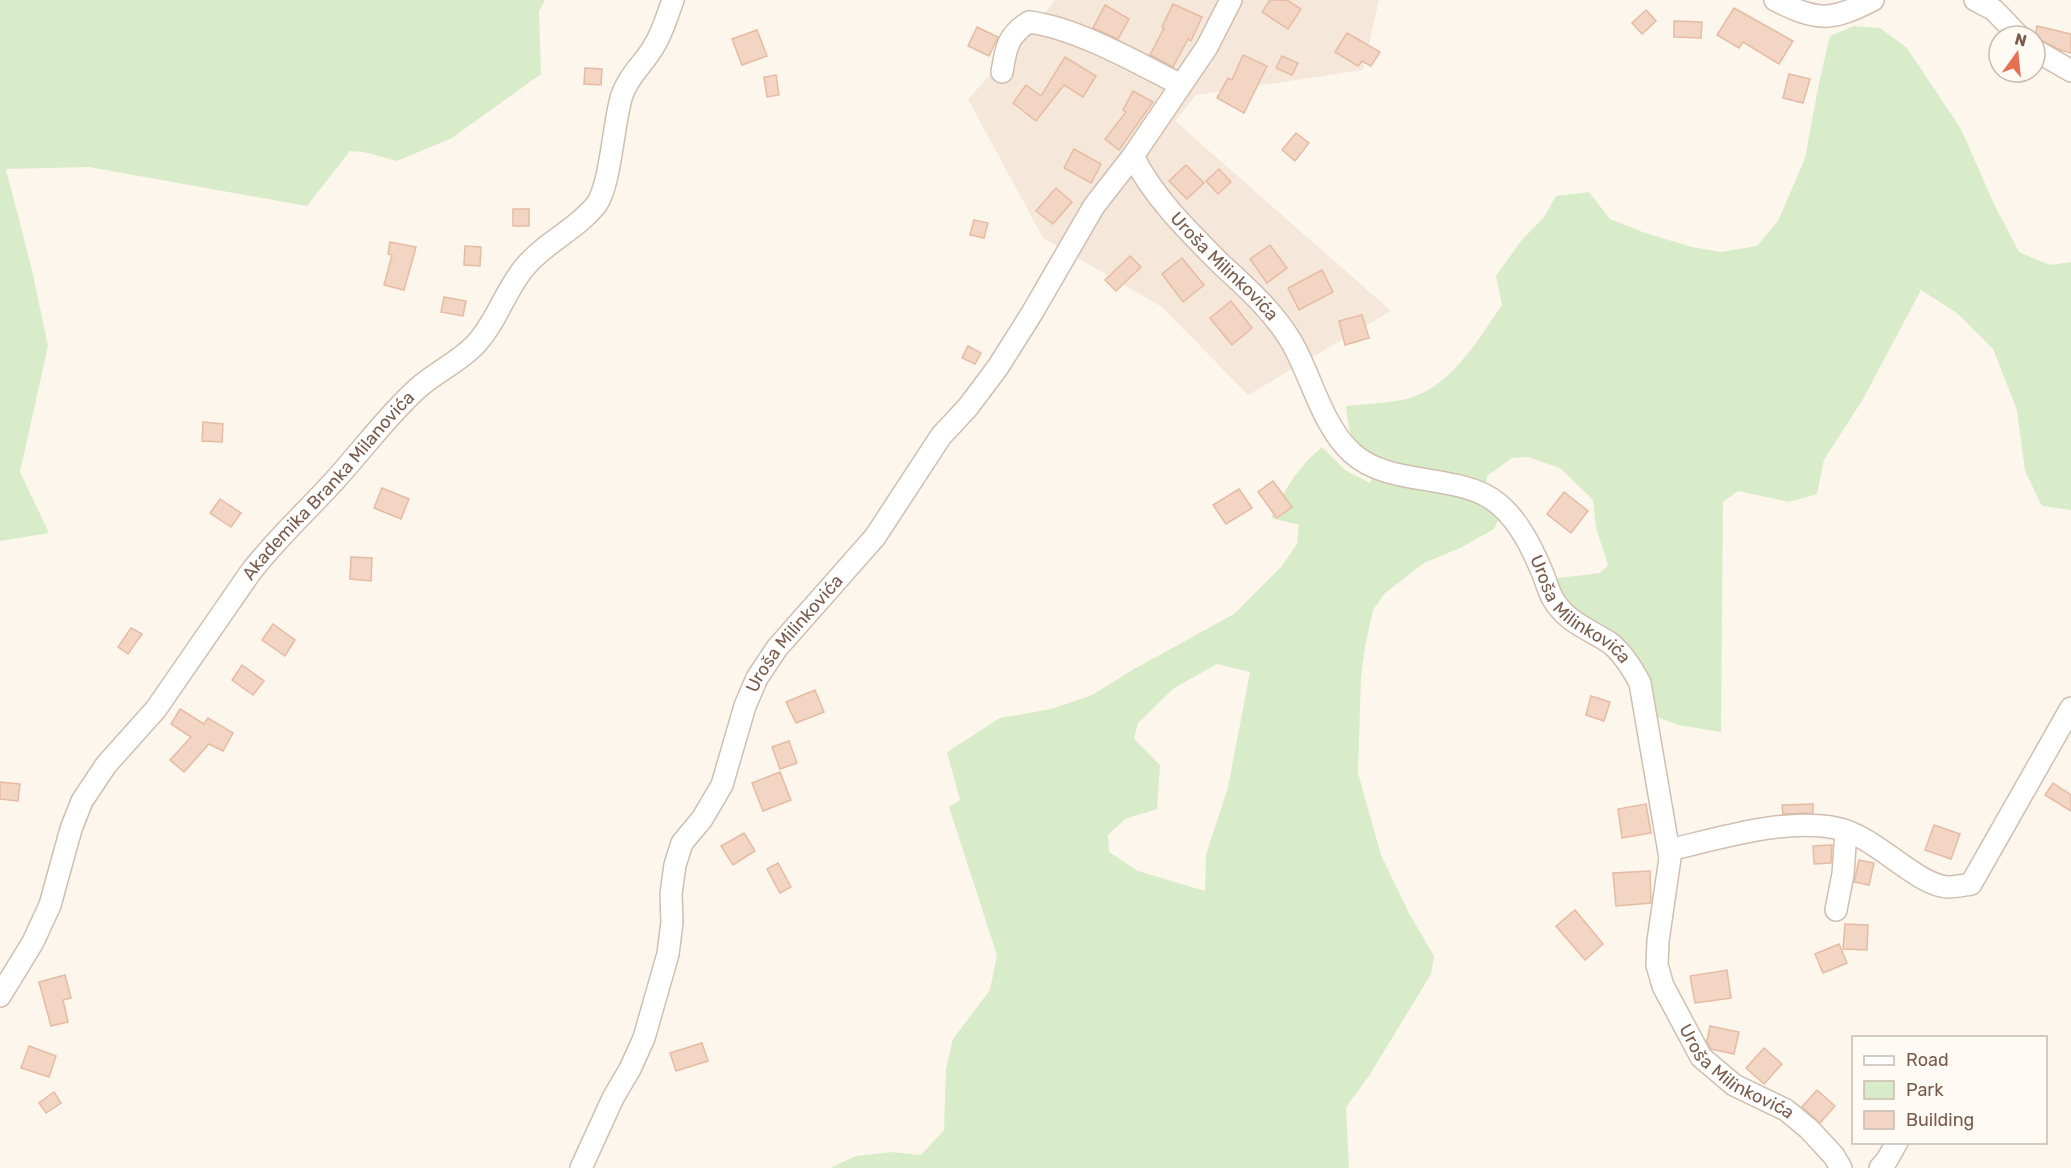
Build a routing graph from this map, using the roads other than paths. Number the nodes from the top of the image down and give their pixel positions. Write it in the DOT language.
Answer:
graph roads {
  1 [pos="673,0"];
  2 [pos="1231,0"];
  3 [pos="1774,0"];
  4 [pos="1873,0"];
  5 [pos="1975,0"];
  6 [pos="2007,24"];
  7 [pos="2047,57"];
  8 [pos="2071,71"];
  9 [pos="1002,72"];
  10 [pos="1181,85"];
  11 [pos="1132,156"];
  12 [pos="2071,708"];
  13 [pos="1846,831"];
  14 [pos="1669,850"];
  15 [pos="1836,910"];
  16 [pos="0,996"];
  17 [pos="1896,1144"];
  18 [pos="581,1168"];
  19 [pos="1841,1168"];
  20 [pos="1880,1168"];
  1 -- 16 [label="street, Akademika Branka Milanovića"];
  2 -- 10 [label="street, Uroša Milinkovića"];
  3 -- 4 [label="street"];
  5 -- 6 [label="street"];
  7 -- 8 [label="street"];
  9 -- 10 [label="street"];
  10 -- 11 [label="street, Uroša Milinkovića"];
  11 -- 14 [label="street, Uroša Milinkovića"];
  11 -- 18 [label="street, Uroša Milinkovića"];
  12 -- 13 [label="street"];
  13 -- 14 [label="street"];
  13 -- 15 [label="street"];
  14 -- 19 [label="street, Uroša Milinkovića"];
  17 -- 20 [label="street"];
}
